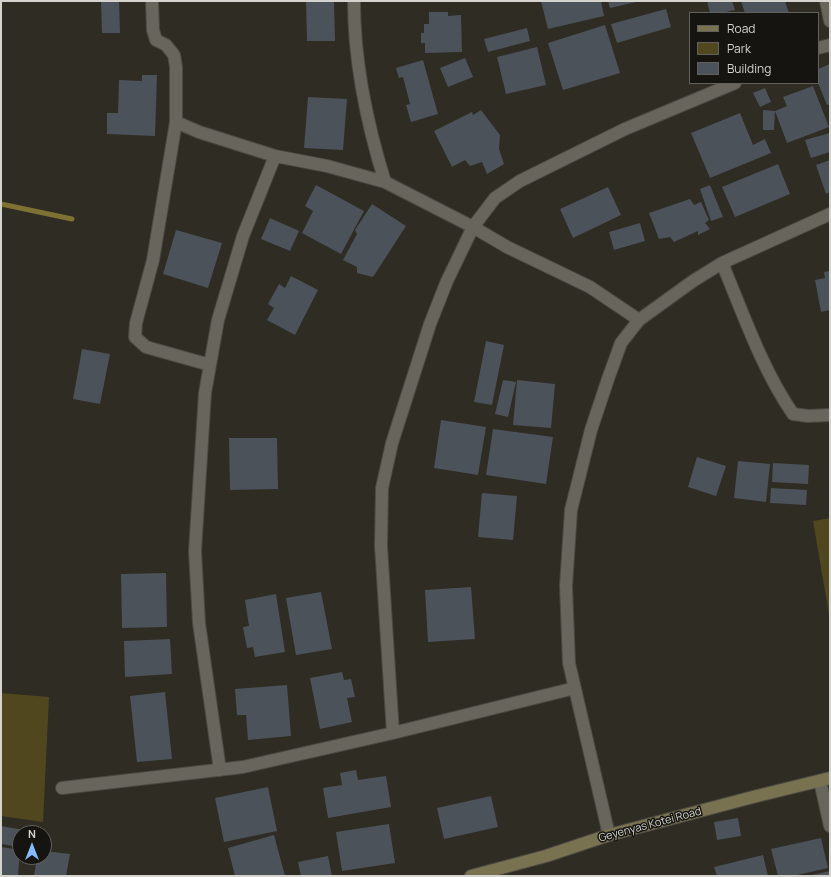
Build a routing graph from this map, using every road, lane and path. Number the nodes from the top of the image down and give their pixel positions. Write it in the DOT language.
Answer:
graph roads {
  1 [pos="152,1"];
  2 [pos="354,1"];
  3 [pos="826,1"];
  4 [pos="830,21"];
  5 [pos="830,45"];
  6 [pos="819,48"];
  7 [pos="733,84"];
  8 [pos="176,122"];
  9 [pos="275,156"];
  10 [pos="385,182"];
  11 [pos="830,214"];
  12 [pos="473,227"];
  13 [pos="722,263"];
  14 [pos="639,320"];
  15 [pos="210,365"];
  16 [pos="830,415"];
  17 [pos="575,688"];
  18 [pos="394,733"];
  19 [pos="220,770"];
  20 [pos="825,779"];
  21 [pos="62,788"];
  22 [pos="830,826"];
  23 [pos="609,836"];
  24 [pos="471,876"];
  1 -- 8 [label="street"];
  2 -- 10 [label="street"];
  3 -- 4 [label="street"];
  5 -- 6 [label="street"];
  7 -- 12 [label="street"];
  8 -- 9 [label="street"];
  8 -- 15 [label="street"];
  9 -- 10 [label="street"];
  9 -- 15 [label="street"];
  10 -- 12 [label="street"];
  11 -- 13 [label="street"];
  12 -- 14 [label="street"];
  12 -- 18 [label="street"];
  13 -- 14 [label="street"];
  13 -- 16 [label="street"];
  14 -- 17 [label="street"];
  15 -- 19 [label="street"];
  17 -- 18 [label="street"];
  17 -- 23 [label="street"];
  18 -- 19 [label="street"];
  19 -- 21 [label="street"];
  20 -- 22 [label="street"];
  20 -- 23 [label="street, Geyenyas Kotei Road"];
  23 -- 24 [label="street, Geyenyas Kotei Road"];
}
